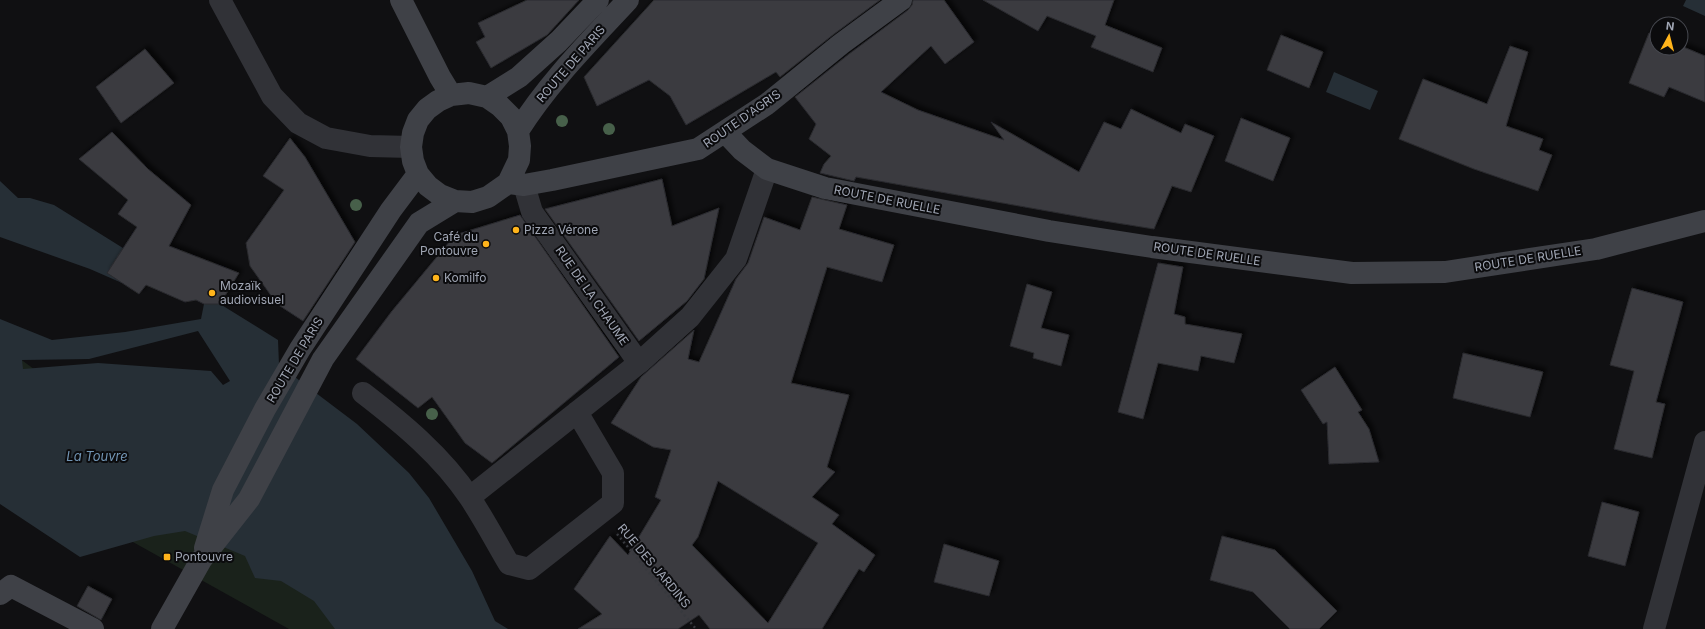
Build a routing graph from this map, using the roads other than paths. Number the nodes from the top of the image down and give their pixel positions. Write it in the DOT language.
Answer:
graph roads {
  1 [pos="220,0"];
  2 [pos="401,0"];
  3 [pos="598,0"];
  4 [pos="628,0"];
  5 [pos="901,0"];
  6 [pos="451,95"];
  7 [pos="487,97"];
  8 [pos="518,132"];
  9 [pos="725,132"];
  10 [pos="411,147"];
  11 [pos="767,169"];
  12 [pos="418,174"];
  13 [pos="516,184"];
  14 [pos="455,200"];
  15 [pos="1705,221"];
  16 [pos="639,363"];
  17 [pos="363,393"];
  18 [pos="577,412"];
  19 [pos="1705,442"];
  20 [pos="470,497"];
  21 [pos="201,560"];
  22 [pos="0,594"];
  23 [pos="93,629"];
  24 [pos="162,629"];
  25 [pos="1654,629"];
  1 -- 10 [label="street"];
  2 -- 6 [label="main road"];
  3 -- 7 [label="main road, ROUTE DE PARIS"];
  4 -- 8 [label="main road, ROUTE DE PARIS"];
  5 -- 9 [label="main road, ROUTE D'AGRIS"];
  6 -- 7 [label="main road"];
  6 -- 10 [label="main road"];
  7 -- 8 [label="main road"];
  8 -- 13 [label="main road"];
  9 -- 11 [label="main road, ROUTE DE RUELLE"];
  9 -- 13 [label="main road, ROUTE D'AGRIS"];
  10 -- 12 [label="main road"];
  11 -- 15 [label="main road, ROUTE DE RUELLE"];
  11 -- 16 [label="street"];
  12 -- 14 [label="main road"];
  12 -- 21 [label="main road, ROUTE DE PARIS"];
  13 -- 14 [label="main road"];
  13 -- 16 [label="street, RUE DE LA CHAUME"];
  14 -- 21 [label="main road"];
  16 -- 18 [label="street"];
  17 -- 20 [label="street"];
  18 -- 20 [label="street"];
  18 -- 20 [label="street"];
  19 -- 25 [label="street"];
  21 -- 24 [label="main road"];
  22 -- 23 [label="main road"];
}
